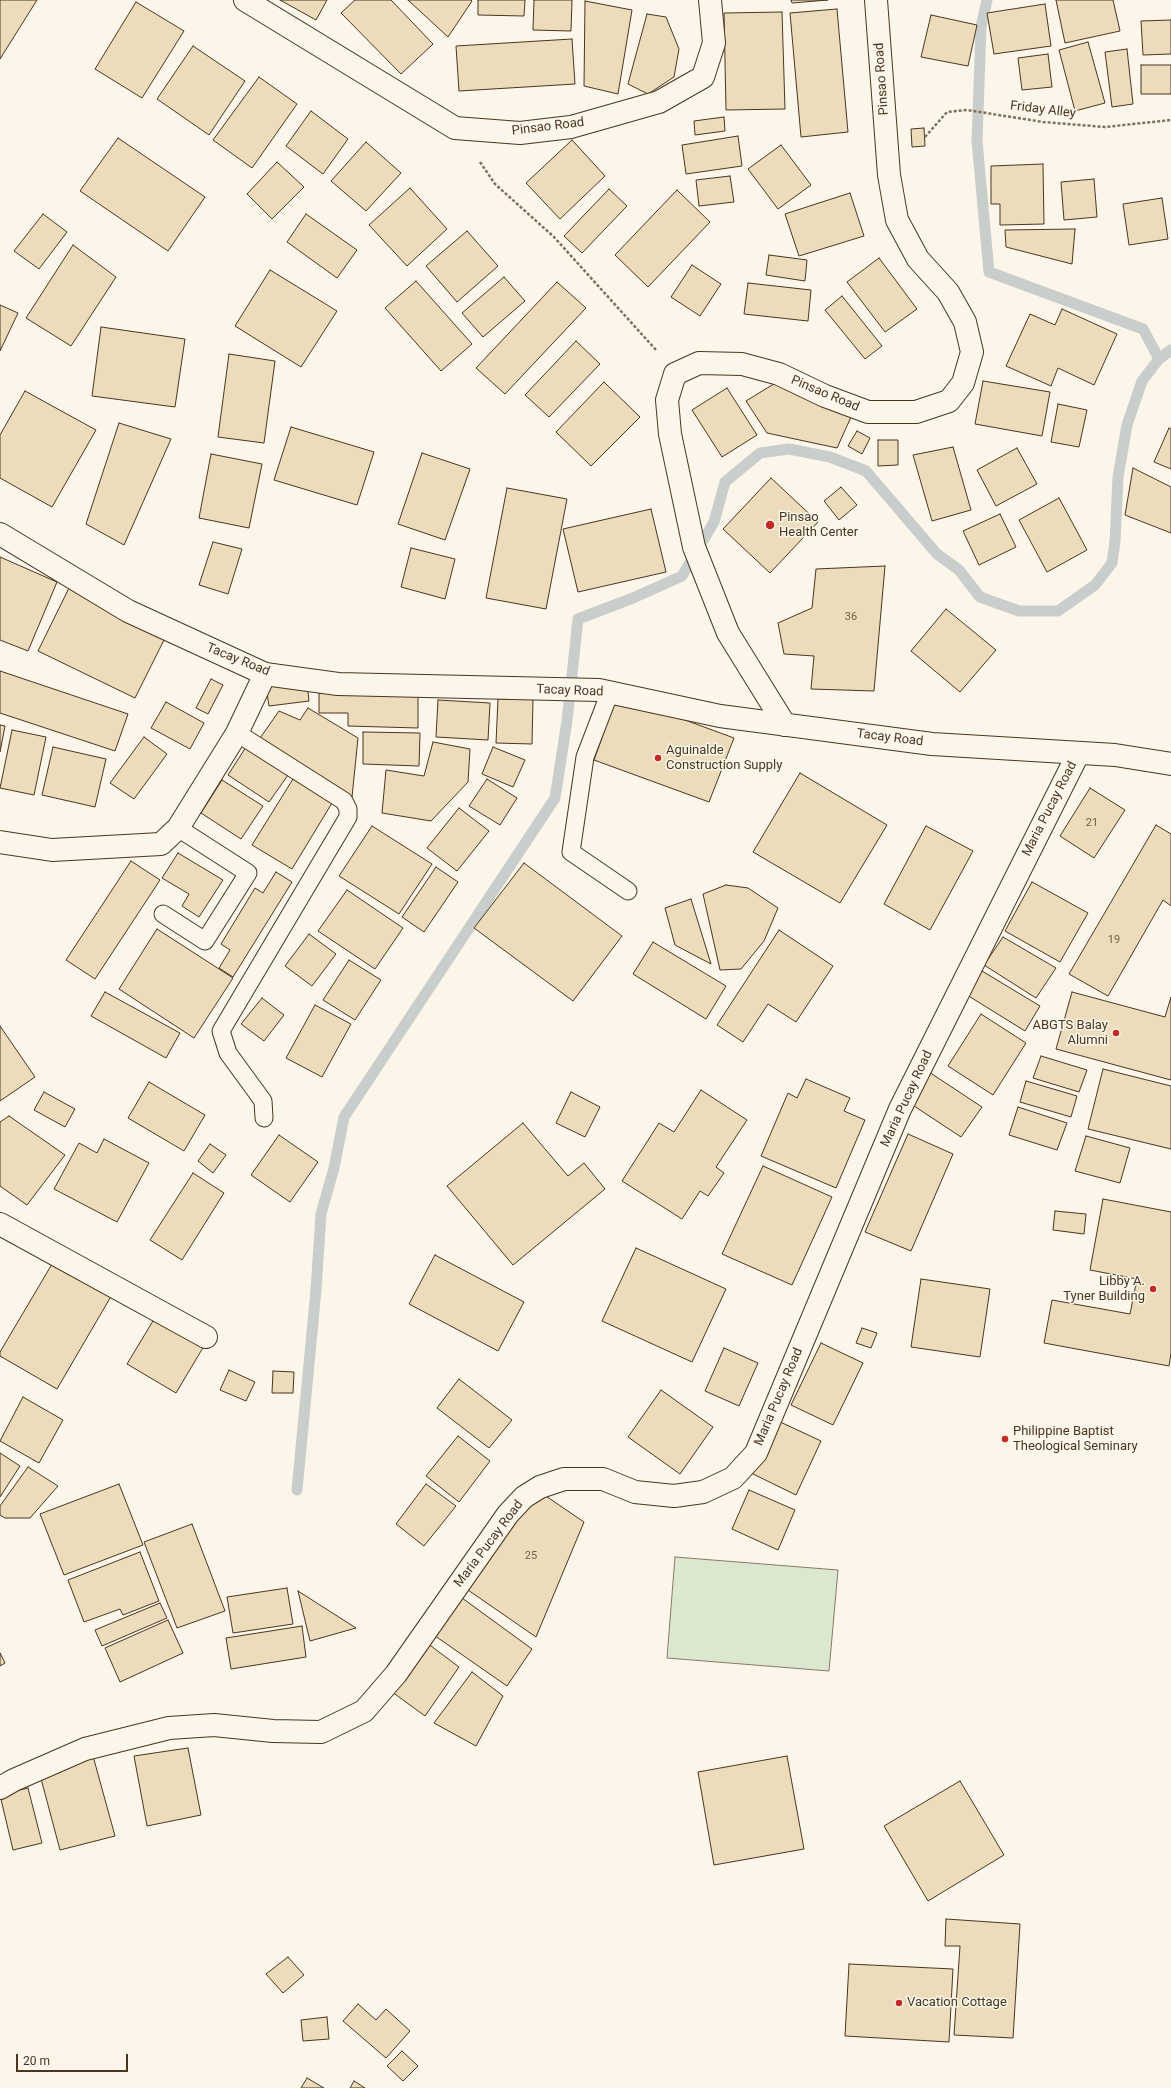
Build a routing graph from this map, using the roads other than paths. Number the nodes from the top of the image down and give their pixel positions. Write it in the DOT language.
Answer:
graph roads {
  1 [pos="245,0"];
  2 [pos="710,0"];
  3 [pos="876,0"];
  4 [pos="0,534"];
  5 [pos="264,674"];
  6 [pos="605,691"];
  7 [pos="785,724"];
  8 [pos="237,733"];
  9 [pos="1078,754"];
  10 [pos="1171,763"];
  11 [pos="178,828"];
  12 [pos="0,842"];
  13 [pos="628,891"];
  14 [pos="163,914"];
  15 [pos="264,1118"];
  16 [pos="0,1224"];
  17 [pos="206,1337"];
  18 [pos="0,1788"];
  1 -- 2 [label="street, Pinsao Road"];
  3 -- 7 [label="street, Pinsao Road"];
  4 -- 5 [label="street, Tacay Road"];
  5 -- 6 [label="street, Tacay Road"];
  5 -- 8 [label="street"];
  6 -- 7 [label="street, Tacay Road"];
  6 -- 13 [label="lane"];
  7 -- 9 [label="street, Tacay Road"];
  8 -- 11 [label="street"];
  8 -- 15 [label="lane"];
  9 -- 10 [label="street, Tacay Road"];
  9 -- 18 [label="street, Maria Pucay Road"];
  11 -- 12 [label="street"];
  11 -- 14 [label="lane"];
  16 -- 17 [label="street"];
}
